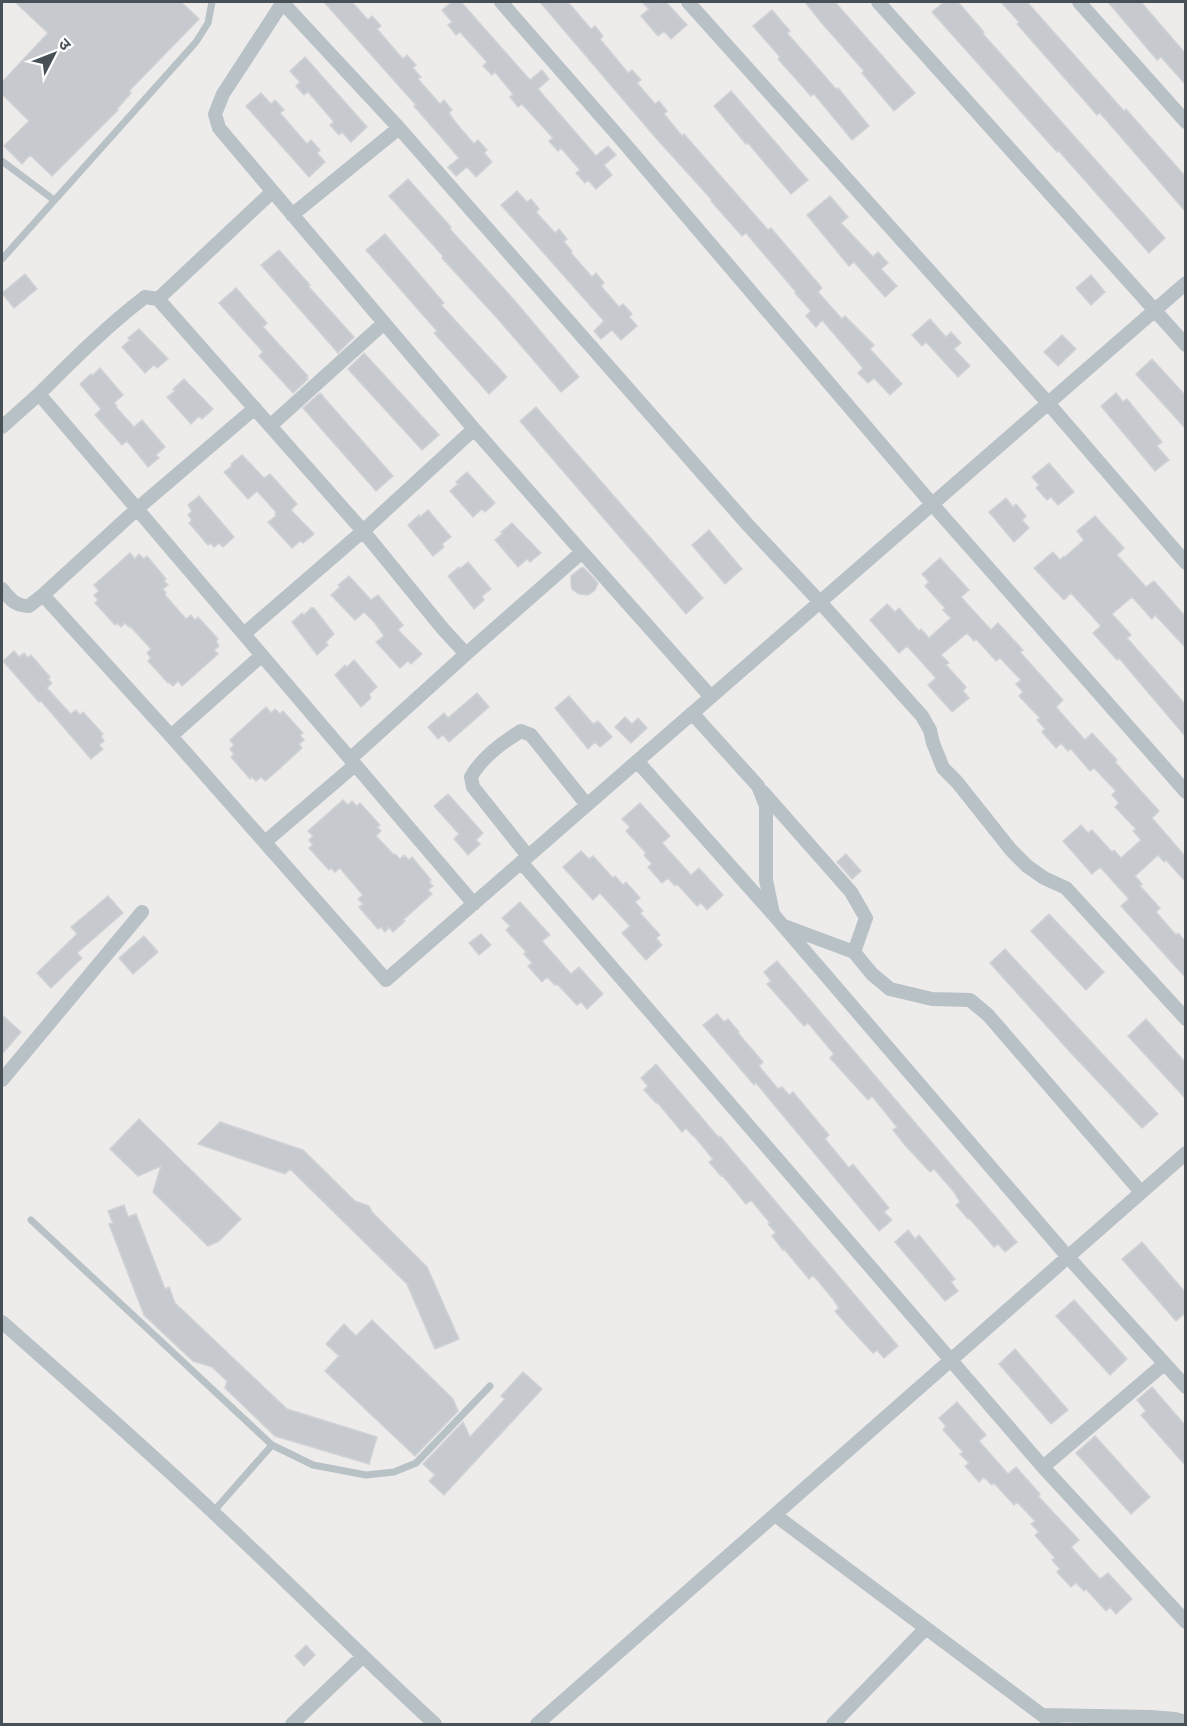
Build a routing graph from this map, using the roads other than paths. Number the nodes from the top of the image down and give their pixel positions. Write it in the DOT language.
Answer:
graph roads {
  1 [pos="212,2"];
  2 [pos="283,2"];
  3 [pos="501,2"];
  4 [pos="688,2"];
  5 [pos="878,2"];
  6 [pos="1079,2"];
  7 [pos="1185,122"];
  8 [pos="399,129"];
  9 [pos="2,161"];
  10 [pos="272,192"];
  11 [pos="54,200"];
  12 [pos="292,215"];
  13 [pos="2,259"];
  14 [pos="1185,283"];
  15 [pos="158,299"];
  16 [pos="1155,310"];
  17 [pos="384,323"];
  18 [pos="1185,345"];
  19 [pos="39,394"];
  20 [pos="1048,403"];
  21 [pos="255,408"];
  22 [pos="270,426"];
  23 [pos="2,427"];
  24 [pos="474,429"];
  25 [pos="932,504"];
  26 [pos="138,508"];
  27 [pos="363,531"];
  28 [pos="582,552"];
  29 [pos="1185,563"];
  30 [pos="2,589"];
  31 [pos="43,595"];
  32 [pos="820,602"];
  33 [pos="244,634"];
  34 [pos="465,654"];
  35 [pos="262,655"];
  36 [pos="711,697"];
  37 [pos="692,713"];
  38 [pos="171,736"];
  39 [pos="637,761"];
  40 [pos="353,762"];
  41 [pos="758,786"];
  42 [pos="1185,792"];
  43 [pos="587,805"];
  44 [pos="265,842"];
  45 [pos="525,859"];
  46 [pos="474,904"];
  47 [pos="142,912"];
  48 [pos="773,914"];
  49 [pos="783,926"];
  50 [pos="854,952"];
  51 [pos="1185,1019"];
  52 [pos="2,1080"];
  53 [pos="1185,1153"];
  54 [pos="1141,1192"];
  55 [pos="31,1220"];
  56 [pos="1068,1257"];
  57 [pos="2,1322"];
  58 [pos="951,1360"];
  59 [pos="1164,1364"];
  60 [pos="490,1386"];
  61 [pos="1185,1387"];
  62 [pos="272,1445"];
  63 [pos="1043,1467"];
  64 [pos="213,1512"];
  65 [pos="775,1515"];
  66 [pos="1185,1622"];
  67 [pos="926,1628"];
  68 [pos="362,1657"];
  69 [pos="1042,1715"];
  70 [pos="1185,1722"];
  71 [pos="292,1725"];
  72 [pos="435,1725"];
  73 [pos="537,1725"];
  74 [pos="833,1725"];
  75 [pos="1054,1725"];
  1 -- 11 [label="lane"];
  2 -- 8 [label="street"];
  2 -- 10 [label="street"];
  3 -- 25 [label="street"];
  4 -- 20 [label="street"];
  5 -- 16 [label="street"];
  6 -- 7 [label="street"];
  8 -- 12 [label="street"];
  8 -- 32 [label="street"];
  9 -- 11 [label="lane"];
  10 -- 12 [label="street"];
  10 -- 15 [label="street"];
  11 -- 13 [label="lane"];
  12 -- 17 [label="street"];
  14 -- 16 [label="street"];
  15 -- 19 [label="street"];
  15 -- 21 [label="street"];
  16 -- 18 [label="street"];
  16 -- 20 [label="street"];
  17 -- 22 [label="street"];
  17 -- 24 [label="street"];
  19 -- 23 [label="street"];
  19 -- 26 [label="street"];
  20 -- 25 [label="street"];
  20 -- 29 [label="street"];
  21 -- 22 [label="street"];
  21 -- 26 [label="street"];
  22 -- 27 [label="street"];
  24 -- 27 [label="street"];
  24 -- 28 [label="street"];
  25 -- 32 [label="street"];
  25 -- 42 [label="street"];
  26 -- 31 [label="street"];
  26 -- 33 [label="street"];
  27 -- 33 [label="street"];
  27 -- 34 [label="street"];
  28 -- 34 [label="street"];
  28 -- 36 [label="street"];
  30 -- 31 [label="street"];
  31 -- 38 [label="street"];
  32 -- 36 [label="street"];
  32 -- 51 [label="street"];
  33 -- 35 [label="street"];
  34 -- 40 [label="street"];
  35 -- 38 [label="street"];
  35 -- 40 [label="street"];
  36 -- 37 [label="street"];
  37 -- 39 [label="street"];
  37 -- 41 [label="street"];
  38 -- 44 [label="street"];
  39 -- 43 [label="street"];
  39 -- 48 [label="street"];
  40 -- 44 [label="street"];
  40 -- 46 [label="street"];
  41 -- 48 [label="street"];
  41 -- 50 [label="street"];
  43 -- 45 [label="street"];
  43 -- 45 [label="street"];
  44 -- 46 [label="street"];
  45 -- 46 [label="street"];
  45 -- 58 [label="street"];
  47 -- 52 [label="street"];
  48 -- 49 [label="street"];
  49 -- 50 [label="street"];
  49 -- 56 [label="street"];
  50 -- 54 [label="street"];
  53 -- 54 [label="street"];
  54 -- 56 [label="street"];
  55 -- 62 [label="lane"];
  56 -- 58 [label="street"];
  56 -- 59 [label="street"];
  57 -- 64 [label="street"];
  58 -- 63 [label="street"];
  58 -- 65 [label="street"];
  59 -- 61 [label="street"];
  59 -- 63 [label="street"];
  60 -- 62 [label="lane"];
  62 -- 64 [label="lane"];
  63 -- 66 [label="street"];
  64 -- 68 [label="street"];
  65 -- 67 [label="street"];
  65 -- 73 [label="street"];
  67 -- 69 [label="street"];
  67 -- 74 [label="street"];
  68 -- 71 [label="street"];
  68 -- 72 [label="street"];
  69 -- 70 [label="street"];
  69 -- 75 [label="street"];
}
